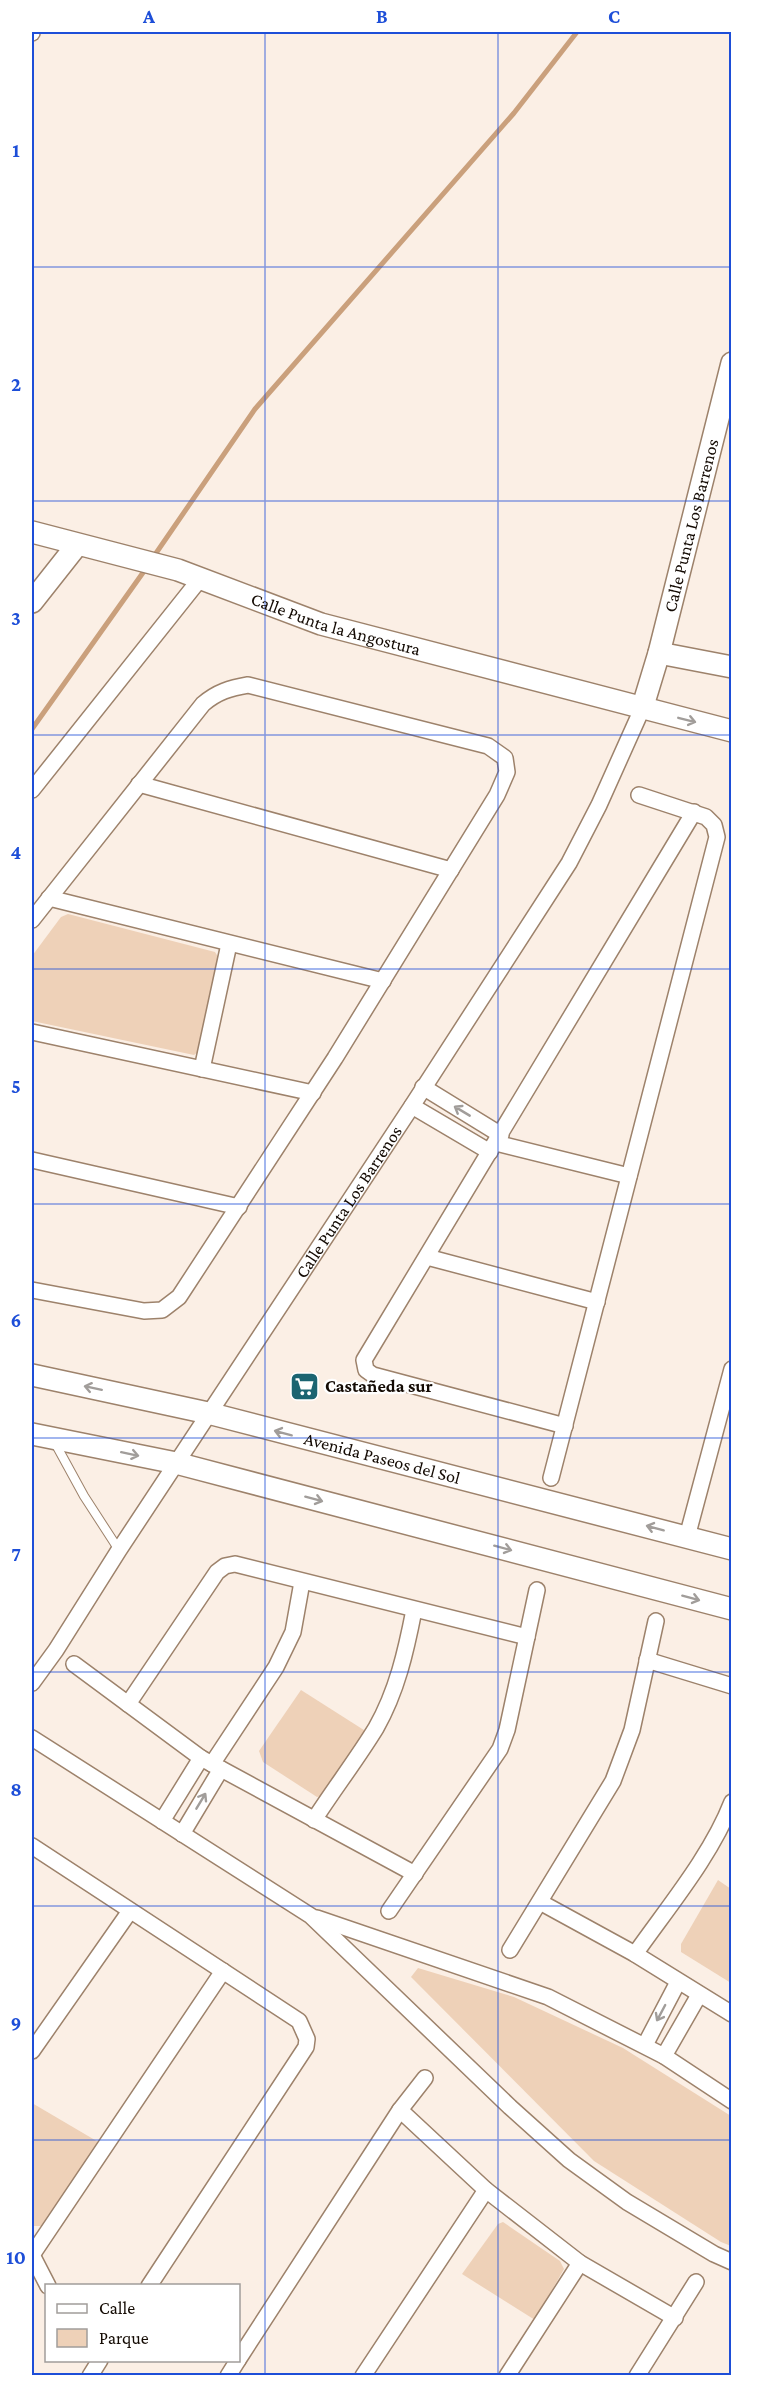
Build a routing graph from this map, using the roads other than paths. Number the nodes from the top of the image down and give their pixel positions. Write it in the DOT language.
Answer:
graph roads {
  1 [pos="732,363"];
  2 [pos="32,532"];
  3 [pos="77,544"];
  4 [pos="200,579"];
  5 [pos="32,602"];
  6 [pos="659,653"];
  7 [pos="732,667"];
  8 [pos="642,708"];
  9 [pos="732,731"];
  10 [pos="139,784"];
  11 [pos="32,790"];
  12 [pos="639,795"];
  13 [pos="694,812"];
  14 [pos="451,870"];
  15 [pos="49,898"];
  16 [pos="32,920"];
  17 [pos="230,944"];
  18 [pos="383,981"];
  19 [pos="32,1032"];
  20 [pos="202,1069"];
  21 [pos="423,1088"];
  22 [pos="313,1093"];
  23 [pos="412,1106"];
  24 [pos="496,1143"];
  25 [pos="32,1160"];
  26 [pos="629,1176"];
  27 [pos="239,1207"];
  28 [pos="427,1257"];
  29 [pos="32,1290"];
  30 [pos="597,1302"];
  31 [pos="732,1369"];
  32 [pos="32,1375"];
  33 [pos="208,1413"];
  34 [pos="565,1426"];
  35 [pos="32,1434"];
  36 [pos="52,1438"];
  37 [pos="176,1463"];
  38 [pos="551,1478"];
  39 [pos="687,1537"];
  40 [pos="732,1548"];
  41 [pos="119,1550"];
  42 [pos="302,1582"];
  43 [pos="537,1590"];
  44 [pos="732,1609"];
  45 [pos="414,1610"];
  46 [pos="656,1621"];
  47 [pos="527,1637"];
  48 [pos="647,1660"];
  49 [pos="74,1664"];
  50 [pos="32,1683"];
  51 [pos="732,1686"];
  52 [pos="128,1704"];
  53 [pos="32,1737"];
  54 [pos="212,1764"];
  55 [pos="732,1802"];
  56 [pos="314,1820"];
  57 [pos="162,1821"];
  58 [pos="182,1834"];
  59 [pos="32,1846"];
  60 [pos="415,1874"];
  61 [pos="540,1902"];
  62 [pos="130,1911"];
  63 [pos="388,1911"];
  64 [pos="311,1916"];
  65 [pos="510,1950"];
  66 [pos="635,1954"];
  67 [pos="223,1971"];
  68 [pos="678,1982"];
  69 [pos="699,1995"];
  70 [pos="732,2014"];
  71 [pos="645,2044"];
  72 [pos="32,2051"];
  73 [pos="664,2056"];
  74 [pos="425,2078"];
  75 [pos="732,2101"];
  76 [pos="400,2110"];
  77 [pos="486,2190"];
  78 [pos="32,2255"];
  79 [pos="732,2262"];
  80 [pos="580,2263"];
  81 [pos="696,2282"];
  82 [pos="47,2284"];
  83 [pos="151,2284"];
  84 [pos="675,2318"];
  85 [pos="240,2357"];
  86 [pos="237,2362"];
  87 [pos="228,2376"];
  88 [pos="363,2376"];
  89 [pos="507,2376"];
  90 [pos="637,2376"];
  1 -- 6 [label="street, Calle Punta Los Barrenos"];
  2 -- 3 [label="street, Calle Punta la Angostura"];
  3 -- 4 [label="street, Calle Punta la Angostura"];
  3 -- 5 [label="street"];
  4 -- 8 [label="street, Calle Punta la Angostura"];
  4 -- 11 [label="street"];
  6 -- 7 [label="street"];
  6 -- 8 [label="street, Calle Punta Los Barrenos"];
  8 -- 9 [label="street, Calle Punta la Angostura, one-way"];
  8 -- 21 [label="street, Calle Punta Los Barrenos"];
  10 -- 14 [label="street"];
  10 -- 14 [label="street"];
  10 -- 15 [label="street"];
  12 -- 13 [label="street"];
  13 -- 24 [label="street"];
  13 -- 26 [label="street"];
  14 -- 18 [label="street"];
  15 -- 16 [label="street"];
  15 -- 17 [label="street"];
  17 -- 18 [label="street"];
  17 -- 20 [label="street"];
  18 -- 22 [label="street"];
  19 -- 20 [label="street"];
  20 -- 22 [label="street"];
  21 -- 23 [label="street, Calle Punta Los Barrenos"];
  24 -- 21 [label="street, one-way"];
  22 -- 27 [label="street"];
  23 -- 24 [label="street"];
  23 -- 33 [label="street, Calle Punta Los Barrenos"];
  24 -- 26 [label="street"];
  24 -- 28 [label="street"];
  25 -- 27 [label="street"];
  26 -- 30 [label="street"];
  27 -- 29 [label="street"];
  28 -- 30 [label="street"];
  28 -- 34 [label="street"];
  30 -- 34 [label="street"];
  31 -- 39 [label="street"];
  33 -- 32 [label="street, Avenida Paseos del Sol, one-way"];
  33 -- 37 [label="street, Calle Punta Los Barrenos"];
  39 -- 33 [label="street, Avenida Paseos del Sol, one-way"];
  34 -- 38 [label="street"];
  35 -- 36 [label="street"];
  36 -- 37 [label="street, one-way"];
  36 -- 41 [label="lane"];
  37 -- 41 [label="street, Calle Punta Los Barrenos"];
  37 -- 44 [label="street, one-way"];
  39 -- 40 [label="street, Avenida Paseos del Sol"];
  41 -- 50 [label="street, Calle Punta Los Barrenos"];
  42 -- 45 [label="street"];
  42 -- 52 [label="street"];
  42 -- 54 [label="street"];
  43 -- 47 [label="street"];
  45 -- 47 [label="street"];
  45 -- 56 [label="street"];
  46 -- 48 [label="street"];
  47 -- 60 [label="street"];
  48 -- 51 [label="street"];
  48 -- 61 [label="street"];
  49 -- 52 [label="street"];
  52 -- 54 [label="street"];
  53 -- 57 [label="street"];
  54 -- 56 [label="street"];
  54 -- 57 [label="street"];
  58 -- 54 [label="street, one-way"];
  55 -- 66 [label="street"];
  56 -- 60 [label="street"];
  57 -- 58 [label="street"];
  58 -- 64 [label="street"];
  59 -- 62 [label="street"];
  60 -- 63 [label="street"];
  61 -- 65 [label="street"];
  61 -- 66 [label="street"];
  62 -- 67 [label="street"];
  62 -- 72 [label="street"];
  64 -- 71 [label="street"];
  64 -- 79 [label="street"];
  66 -- 68 [label="street"];
  67 -- 78 [label="street"];
  67 -- 83 [label="street"];
  68 -- 69 [label="street"];
  68 -- 71 [label="street, one-way"];
  69 -- 70 [label="street"];
  69 -- 73 [label="street"];
  71 -- 73 [label="street"];
  73 -- 75 [label="street"];
  74 -- 76 [label="street"];
  76 -- 77 [label="street"];
  76 -- 85 [label="street"];
  77 -- 80 [label="street"];
  77 -- 88 [label="street"];
  78 -- 82 [label="street"];
  80 -- 84 [label="street"];
  80 -- 89 [label="street"];
  81 -- 84 [label="street"];
  84 -- 90 [label="street"];
  86 -- 87 [label="street"];
}
